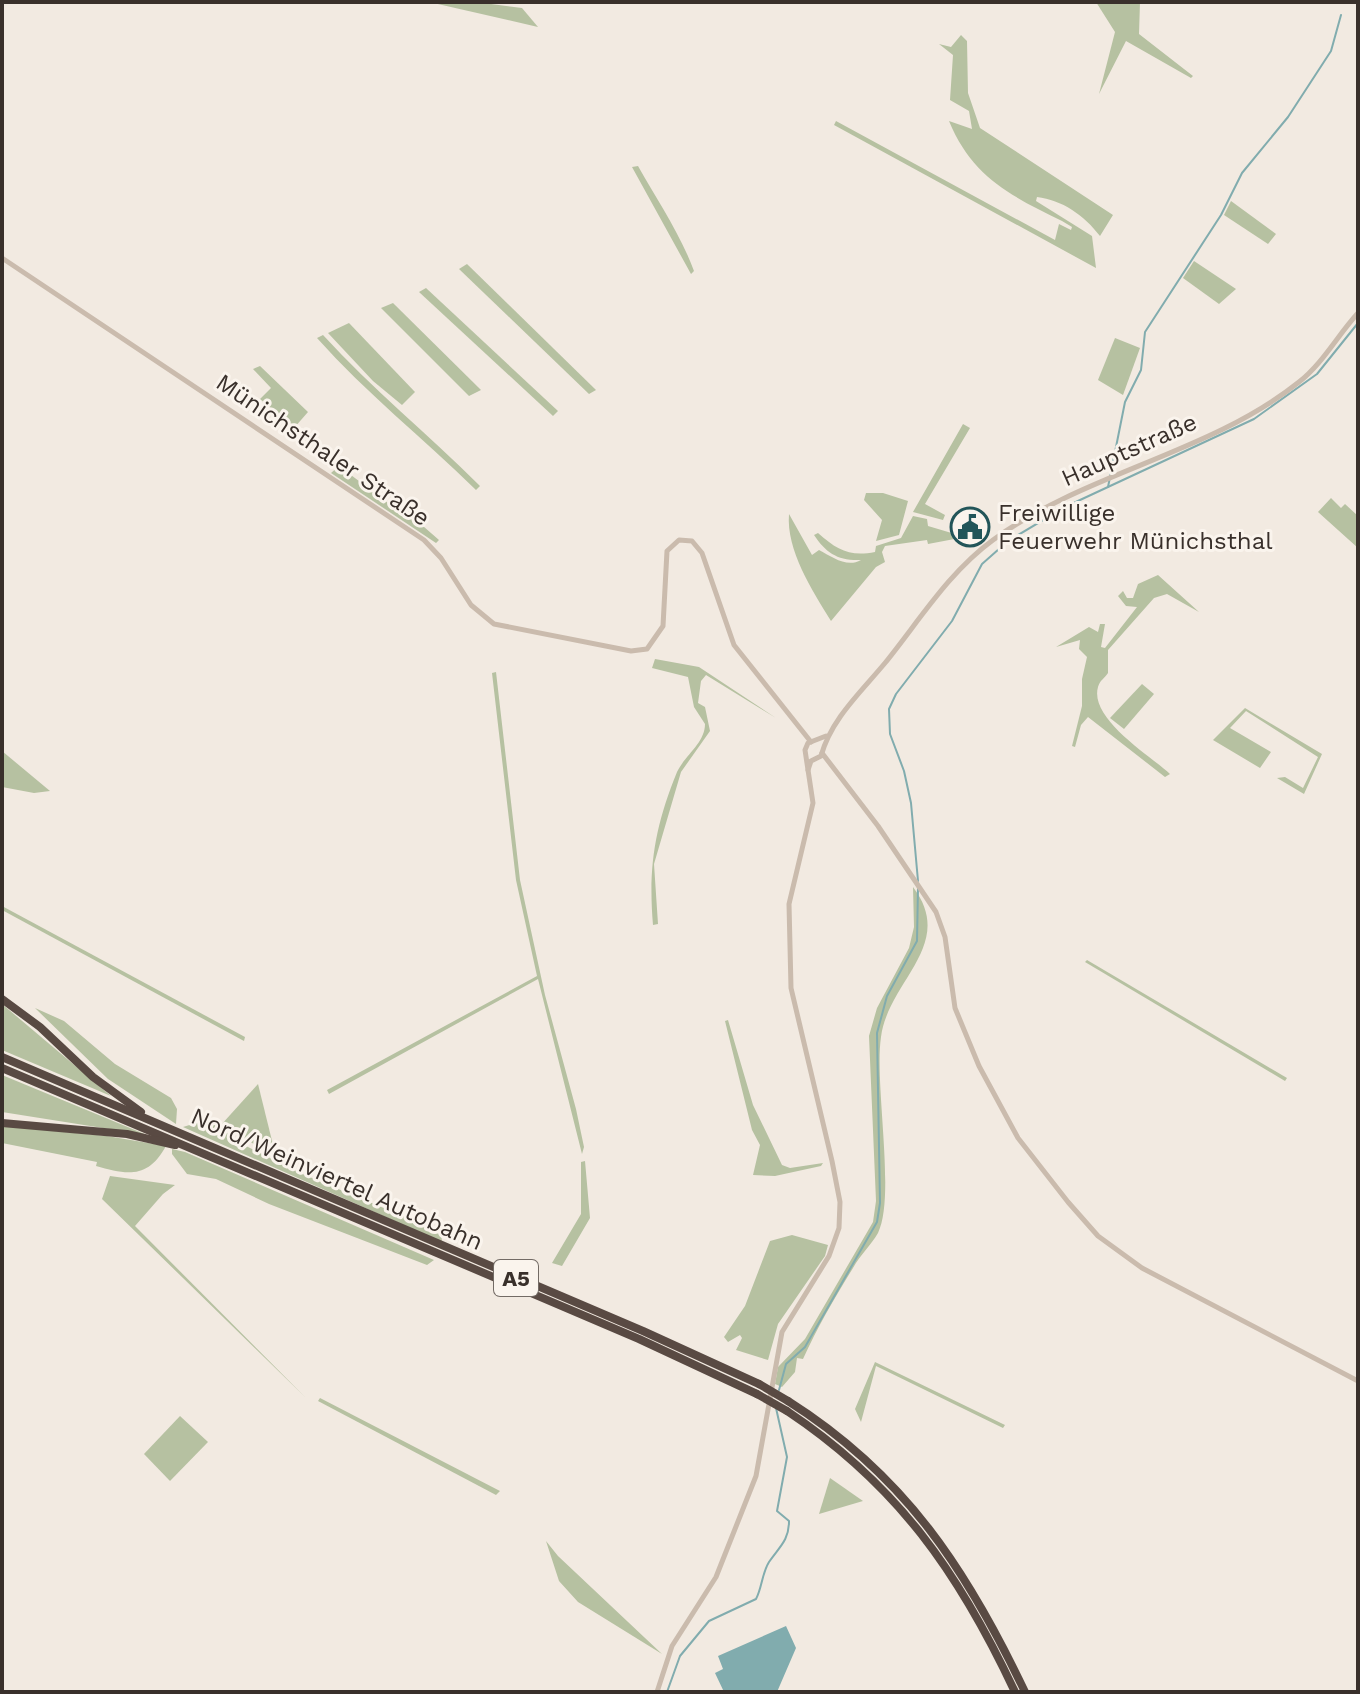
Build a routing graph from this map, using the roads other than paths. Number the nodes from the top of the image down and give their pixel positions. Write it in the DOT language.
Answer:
graph roads {
  1 [pos="2,258"];
  2 [pos="1358,313"];
  3 [pos="802,732"];
  4 [pos="818,746"];
  5 [pos="805,751"];
  6 [pos="814,759"];
  7 [pos="830,765"];
  8 [pos="808,775"];
  9 [pos="2,999"];
  10 [pos="2,1057"];
  11 [pos="2,1068"];
  12 [pos="155,1122"];
  13 [pos="2,1123"];
  14 [pos="201,1152"];
  15 [pos="1358,1381"];
  16 [pos="758,1389"];
  17 [pos="788,1406"];
  18 [pos="657,1692"];
  19 [pos="1015,1692"];
  20 [pos="1025,1692"];
  1 -- 3 [label="street, Münichsthaler Straße"];
  2 -- 4 [label="street, Hauptstraße"];
  3 -- 4 [label="street, Münichsthaler Straße"];
  3 -- 5 [label="street, Münichsthaler Straße"];
  4 -- 5 [label="street"];
  4 -- 6 [label="street"];
  4 -- 7 [label="street, Münichsthaler Straße"];
  5 -- 6 [label="street"];
  5 -- 8 [label="street, Münichsthaler Straße"];
  6 -- 7 [label="street"];
  6 -- 8 [label="street"];
  7 -- 15 [label="street, Münichsthaler Straße"];
  8 -- 18 [label="street, Münichsthaler Straße"];
  9 -- 12 [label="highway"];
  10 -- 12 [label="highway, Nord/Weinviertel Autobahn / A5"];
  11 -- 14 [label="highway, Nord/Weinviertel Autobahn / A5"];
  12 -- 16 [label="highway, Nord/Weinviertel Autobahn / A5"];
  13 -- 14 [label="highway"];
  14 -- 16 [label="highway, Nord/Weinviertel Autobahn / A5"];
  16 -- 17 [label="highway, Nord/Weinviertel Autobahn / A5, bridge"];
  17 -- 19 [label="highway, Nord/Weinviertel Autobahn / A5"];
  17 -- 20 [label="highway, Nord/Weinviertel Autobahn / A5"];
}
